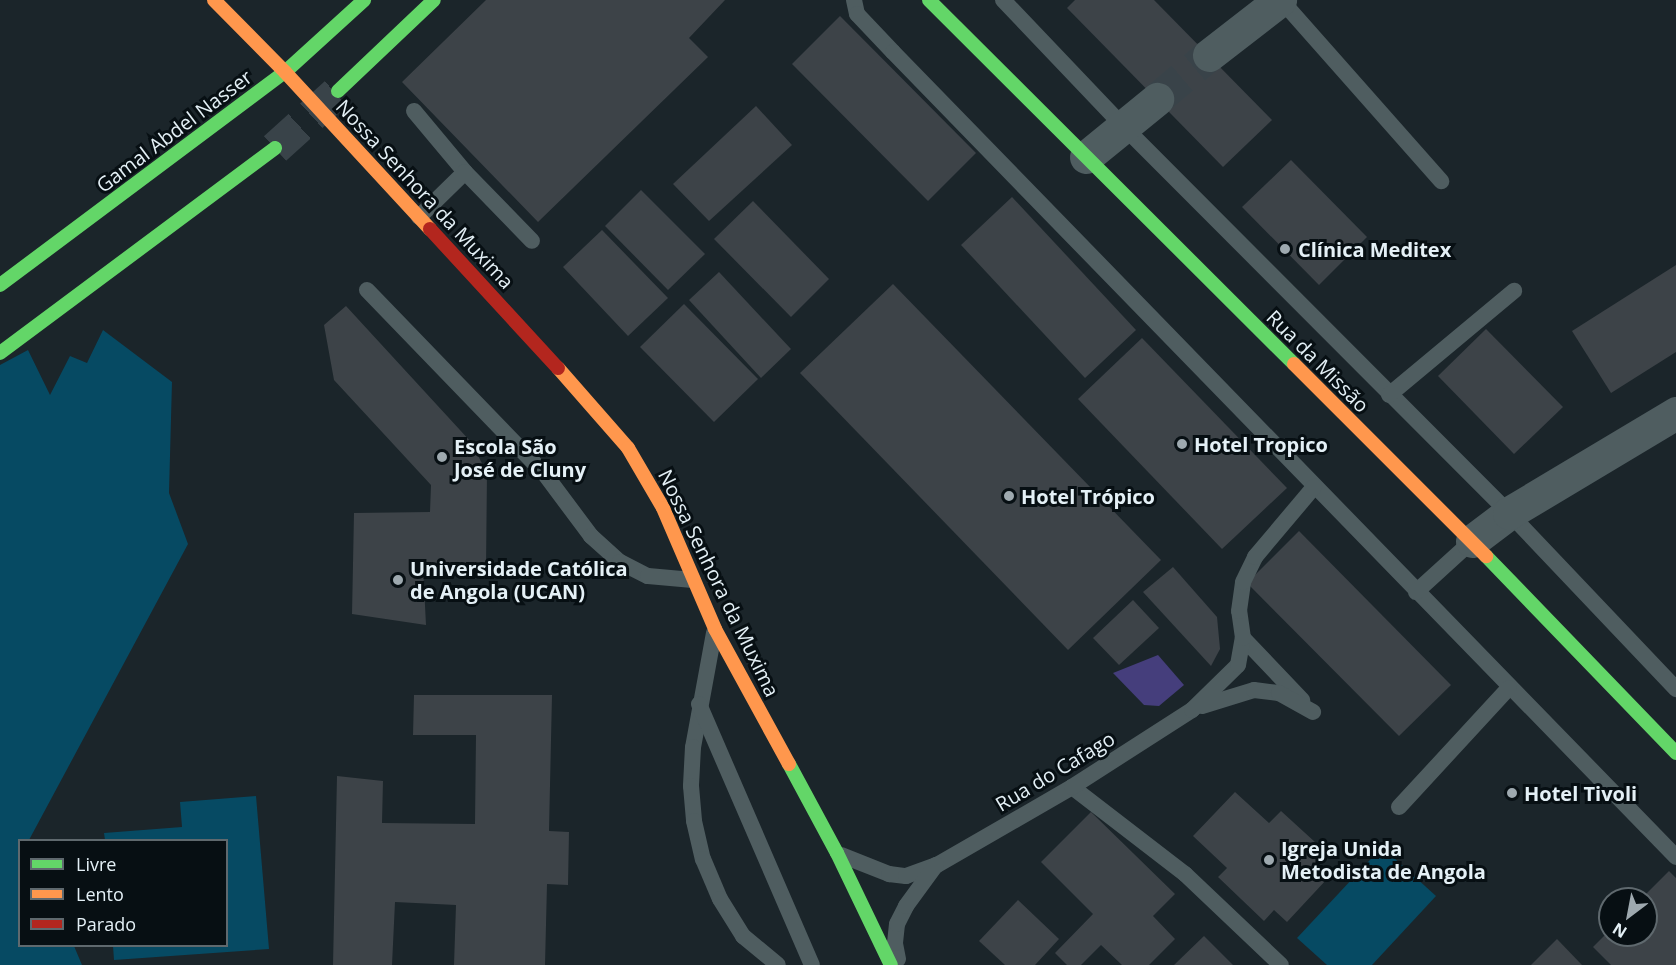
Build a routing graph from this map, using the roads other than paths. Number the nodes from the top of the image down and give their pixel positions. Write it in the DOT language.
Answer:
graph roads {
  1 [pos="214,0"];
  2 [pos="364,0"];
  3 [pos="434,0"];
  4 [pos="854,0"];
  5 [pos="929,0"];
  6 [pos="1003,0"];
  7 [pos="1280,0"];
  8 [pos="1209,55"];
  9 [pos="285,72"];
  10 [pos="338,91"];
  11 [pos="1157,99"];
  12 [pos="414,111"];
  13 [pos="1124,128"];
  14 [pos="275,148"];
  15 [pos="1086,158"];
  16 [pos="465,172"];
  17 [pos="1441,181"];
  18 [pos="419,217"];
  19 [pos="532,241"];
  20 [pos="0,285"];
  21 [pos="367,290"];
  22 [pos="1514,291"];
  23 [pos="0,353"];
  24 [pos="1389,395"];
  25 [pos="1676,413"];
  26 [pos="1314,487"];
  27 [pos="1509,513"];
  28 [pos="1472,541"];
  29 [pos="693,580"];
  30 [pos="1416,592"];
  31 [pos="714,629"];
  32 [pos="1243,638"];
  33 [pos="1509,688"];
  34 [pos="1676,688"];
  35 [pos="699,704"];
  36 [pos="1192,710"];
  37 [pos="1676,753"];
  38 [pos="1072,787"];
  39 [pos="1399,807"];
  40 [pos="837,853"];
  41 [pos="1676,857"];
  42 [pos="936,865"];
  43 [pos="778,965"];
  44 [pos="812,965"];
  45 [pos="891,965"];
  46 [pos="899,965"];
  47 [pos="1281,965"];
  1 -- 9 [label="main road, Nossa Senhora da Muxima"];
  2 -- 9 [label="main road, Gamal Abdel Nasser"];
  3 -- 10 [label="main road"];
  4 -- 26 [label="lane"];
  5 -- 15 [label="main road, Rua da Missão"];
  6 -- 13 [label="lane"];
  7 -- 8 [label="street"];
  7 -- 17 [label="lane"];
  9 -- 18 [label="main road, Nossa Senhora da Muxima"];
  9 -- 20 [label="main road, Gamal Abdel Nasser"];
  11 -- 13 [label="street"];
  12 -- 16 [label="lane"];
  13 -- 15 [label="street"];
  13 -- 24 [label="lane"];
  14 -- 23 [label="main road"];
  15 -- 28 [label="main road, Rua da Missão"];
  16 -- 18 [label="lane"];
  16 -- 19 [label="lane"];
  18 -- 29 [label="main road, Nossa Senhora da Muxima"];
  21 -- 29 [label="lane"];
  22 -- 24 [label="lane"];
  24 -- 27 [label="lane"];
  25 -- 27 [label="street"];
  26 -- 30 [label="lane"];
  26 -- 32 [label="lane, Rua do Cafago"];
  27 -- 28 [label="street"];
  27 -- 34 [label="lane"];
  28 -- 30 [label="lane"];
  28 -- 37 [label="main road, Rua da Missão"];
  29 -- 31 [label="main road, Nossa Senhora da Muxima"];
  30 -- 33 [label="lane"];
  31 -- 35 [label="lane"];
  31 -- 40 [label="main road, Nossa Senhora da Muxima"];
  32 -- 36 [label="lane, Rua do Cafago"];
  32 -- 36 [label="lane, Rua do Cafago"];
  33 -- 39 [label="lane"];
  33 -- 41 [label="lane"];
  35 -- 43 [label="lane"];
  35 -- 44 [label="lane"];
  36 -- 38 [label="lane, Rua do Cafago"];
  38 -- 42 [label="lane, Rua do Cafago"];
  38 -- 47 [label="lane"];
  40 -- 42 [label="lane, Rua do Cafago"];
  40 -- 45 [label="main road, Nossa Senhora da Muxima"];
  42 -- 46 [label="lane, Rua do Cafago"];
}
